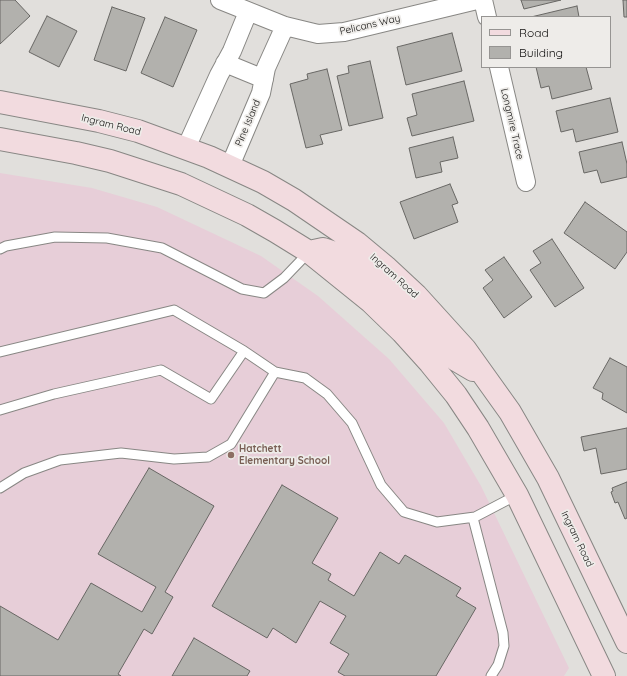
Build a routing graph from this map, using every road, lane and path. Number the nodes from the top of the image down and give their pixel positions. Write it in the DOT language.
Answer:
graph roads {
  1 [pos="220,0"];
  2 [pos="476,0"];
  3 [pos="483,0"];
  4 [pos="248,12"];
  5 [pos="487,16"];
  6 [pos="285,26"];
  7 [pos="225,63"];
  8 [pos="499,68"];
  9 [pos="264,79"];
  10 [pos="0,102"];
  11 [pos="0,139"];
  12 [pos="186,148"];
  13 [pos="230,166"];
  14 [pos="526,182"];
  15 [pos="0,249"];
  16 [pos="309,252"];
  17 [pos="244,351"];
  18 [pos="0,352"];
  19 [pos="276,372"];
  20 [pos="488,378"];
  21 [pos="0,410"];
  22 [pos="548,478"];
  23 [pos="0,488"];
  24 [pos="517,496"];
  25 [pos="472,518"];
  26 [pos="627,642"];
  27 [pos="491,676"];
  28 [pos="604,676"];
  1 -- 4 [label="street, Pelicans Way"];
  2 -- 6 [label="street, Pelicans Way"];
  3 -- 5 [label="street"];
  4 -- 6 [label="street, Pelicans Way"];
  4 -- 7 [label="street"];
  6 -- 9 [label="street, Pine Island"];
  7 -- 9 [label="street"];
  7 -- 12 [label="street"];
  8 -- 14 [label="street, Longmire Trace"];
  9 -- 13 [label="street, Pine Island"];
  10 -- 12 [label="main road, Ingram Road"];
  11 -- 16 [label="main road"];
  12 -- 13 [label="main road, Ingram Road"];
  13 -- 20 [label="main road, Ingram Road"];
  15 -- 16 [label="lane"];
  16 -- 20 [label="main road"];
  16 -- 24 [label="main road"];
  17 -- 18 [label="lane"];
  17 -- 19 [label="lane"];
  17 -- 21 [label="lane"];
  19 -- 23 [label="lane"];
  19 -- 25 [label="lane"];
  20 -- 22 [label="main road, Ingram Road"];
  22 -- 24 [label="main road"];
  22 -- 26 [label="main road, Ingram Road"];
  24 -- 25 [label="lane"];
  24 -- 28 [label="main road"];
  25 -- 27 [label="lane"];
}
